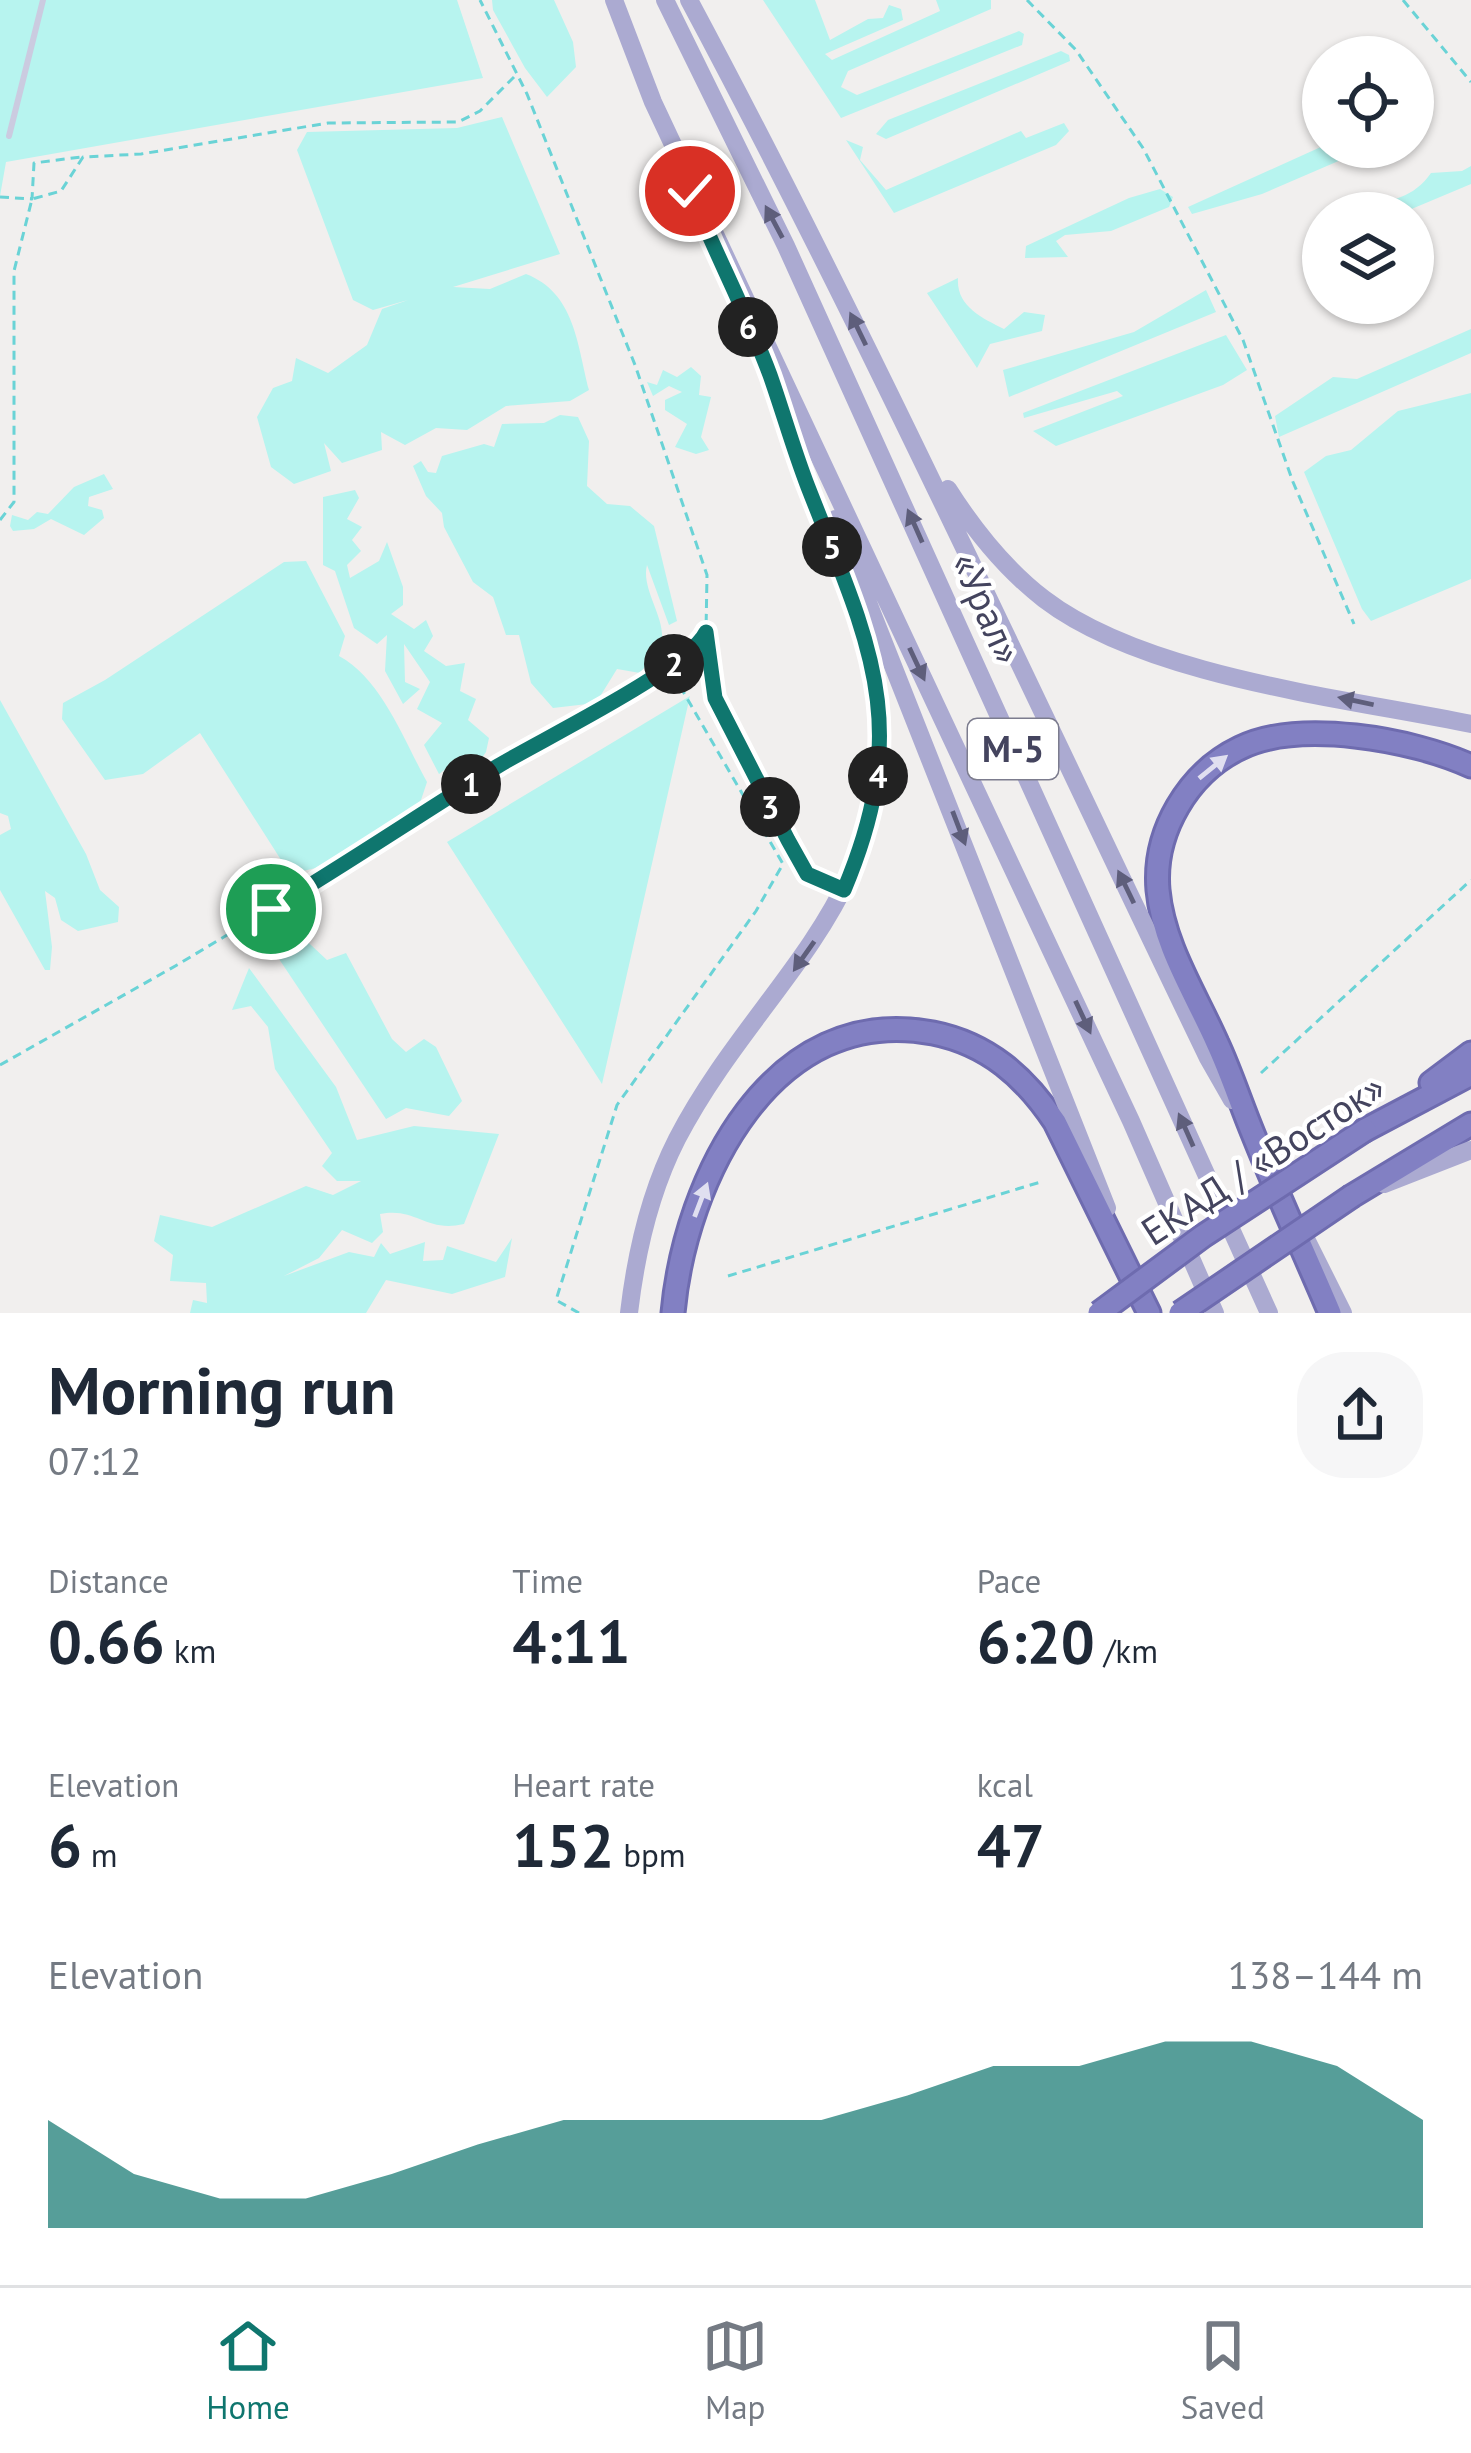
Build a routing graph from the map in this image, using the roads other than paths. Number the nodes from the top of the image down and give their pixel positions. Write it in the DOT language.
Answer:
graph roads {
  1 [pos="43,0"];
  2 [pos="614,0"];
  3 [pos="665,0"];
  4 [pos="689,0"];
  5 [pos="653,102"];
  6 [pos="10,136"];
  7 [pos="768,371"];
  8 [pos="909,435"];
  9 [pos="1471,724"];
  10 [pos="1471,766"];
  11 [pos="1471,1053"];
  12 [pos="1471,1074"];
  13 [pos="1374,1124"];
  14 [pos="1471,1124"];
  15 [pos="1256,1141"];
  16 [pos="1471,1150"];
  17 [pos="1352,1196"];
  18 [pos="1284,1203"];
  19 [pos="1145,1305"];
  20 [pos="629,1313"];
  21 [pos="674,1313"];
  22 [pos="1100,1313"];
  23 [pos="1180,1313"];
  24 [pos="1215,1313"];
  25 [pos="1269,1313"];
  26 [pos="1330,1313"];
  27 [pos="1343,1313"];
  1 -- 6 [label="lane"];
  2 -- 5 [label="main road, М-5"];
  25 -- 3 [label="main road, «Урал» / М-5, one-way"];
  8 -- 4 [label="main road, one-way"];
  5 -- 7 [label="main road"];
  5 -- 24 [label="main road, М-5, one-way"];
  7 -- 19 [label="main road, one-way"];
  7 -- 20 [label="main road, one-way"];
  9 -- 8 [label="main road, one-way"];
  15 -- 8 [label="main road, one-way"];
  15 -- 10 [label="highway, one-way"];
  11 -- 13 [label="highway"];
  12 -- 13 [label="highway, ЕКАД / «Восток»"];
  13 -- 22 [label="highway, ЕКАД / «Восток», bridge"];
  14 -- 17 [label="highway, ЕКАД / «Восток»"];
  15 -- 18 [label="highway"];
  16 -- 17 [label="main road"];
  17 -- 23 [label="highway, ЕКАД / «Восток», bridge"];
  18 -- 26 [label="highway"];
  18 -- 27 [label="main road"];
  21 -- 19 [label="highway, one-way"];
}
